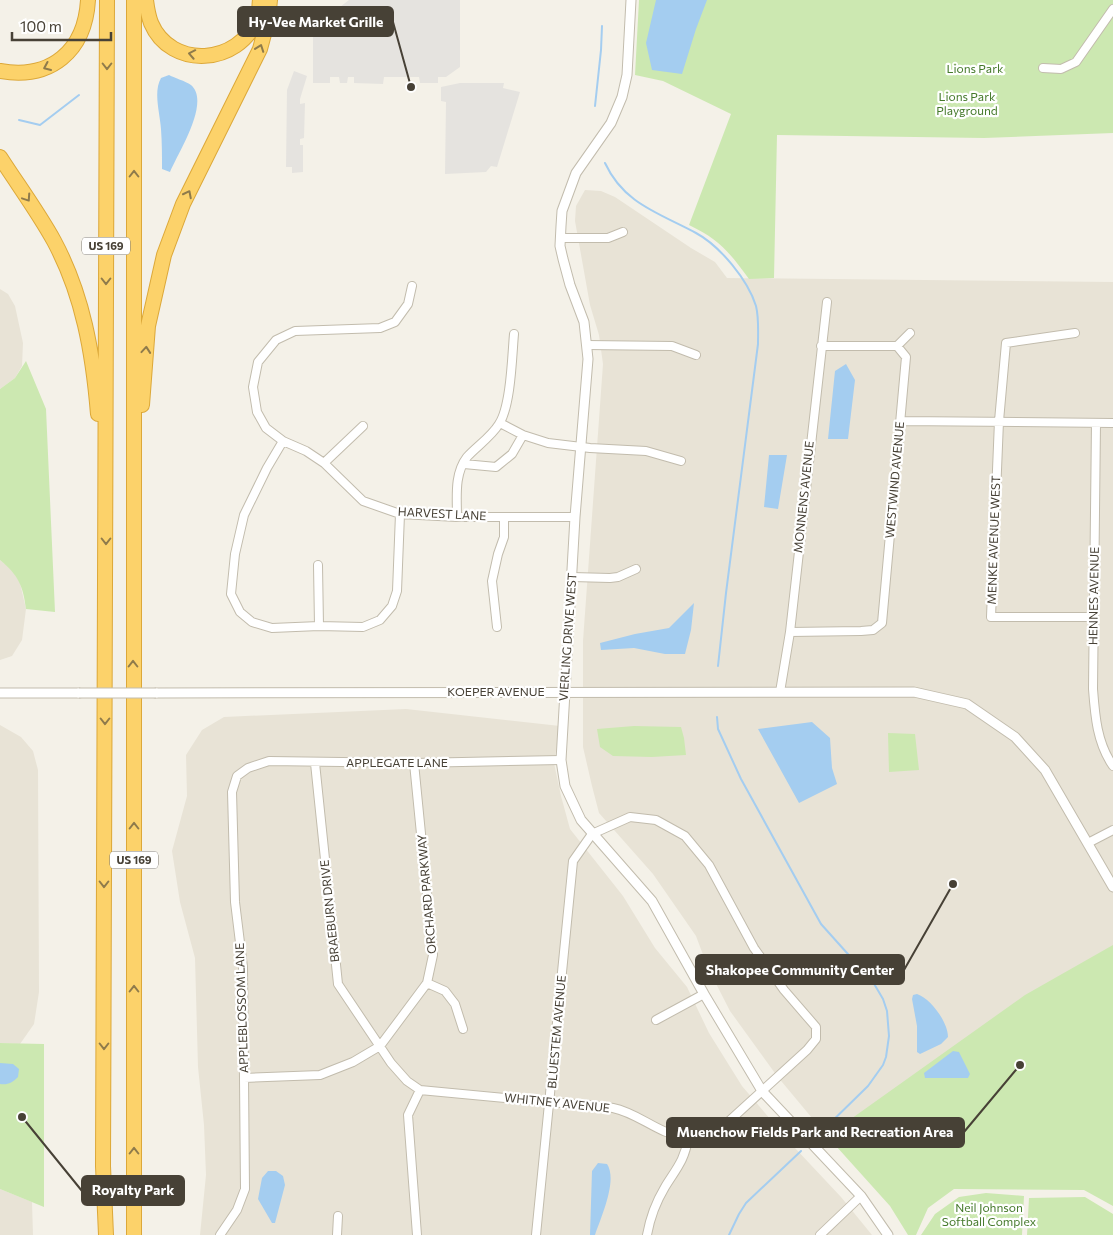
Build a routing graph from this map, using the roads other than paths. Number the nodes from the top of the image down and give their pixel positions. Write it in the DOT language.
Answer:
graph roads {
  1 [pos="88,0"];
  2 [pos="107,0"];
  3 [pos="134,0"];
  4 [pos="146,0"];
  5 [pos="260,0"];
  6 [pos="270,0"];
  7 [pos="631,0"];
  8 [pos="1113,9"];
  9 [pos="1043,68"];
  10 [pos="0,71"];
  11 [pos="0,157"];
  12 [pos="623,232"];
  13 [pos="560,238"];
  14 [pos="412,286"];
  15 [pos="827,302"];
  16 [pos="910,333"];
  17 [pos="1075,333"];
  18 [pos="514,334"];
  19 [pos="587,345"];
  20 [pos="821,346"];
  21 [pos="897,346"];
  22 [pos="696,355"];
  23 [pos="900,422"];
  24 [pos="999,422"];
  25 [pos="500,423"];
  26 [pos="1096,423"];
  27 [pos="1113,423"];
  28 [pos="363,426"];
  29 [pos="523,435"];
  30 [pos="283,441"];
  31 [pos="581,447"];
  32 [pos="680,461"];
  33 [pos="324,463"];
  34 [pos="464,464"];
  35 [pos="133,485"];
  36 [pos="106,492"];
  37 [pos="400,514"];
  38 [pos="456,516"];
  39 [pos="504,517"];
  40 [pos="575,517"];
  41 [pos="318,565"];
  42 [pos="636,569"];
  43 [pos="572,577"];
  44 [pos="1093,617"];
  45 [pos="319,626"];
  46 [pos="498,627"];
  47 [pos="790,632"];
  48 [pos="564,692"];
  49 [pos="780,692"];
  50 [pos="0,693"];
  51 [pos="561,760"];
  52 [pos="315,763"];
  53 [pos="414,764"];
  54 [pos="1113,766"];
  55 [pos="237,776"];
  56 [pos="1113,830"];
  57 [pos="592,834"];
  58 [pos="1088,843"];
  59 [pos="1113,887"];
  60 [pos="427,983"];
  61 [pos="704,994"];
  62 [pos="656,1020"];
  63 [pos="463,1029"];
  64 [pos="380,1046"];
  65 [pos="244,1078"];
  66 [pos="420,1090"];
  67 [pos="762,1090"];
  68 [pos="550,1102"];
  69 [pos="688,1138"];
  70 [pos="861,1196"];
  71 [pos="338,1216"];
  72 [pos="106,1235"];
  73 [pos="134,1235"];
  74 [pos="220,1235"];
  75 [pos="337,1235"];
  76 [pos="417,1235"];
  77 [pos="536,1235"];
  78 [pos="647,1235"];
  79 [pos="820,1235"];
  80 [pos="888,1235"];
  1 -- 10 [label="highway, one-way"];
  2 -- 36 [label="highway, US 169, one-way"];
  35 -- 3 [label="highway, US 169, one-way"];
  5 -- 4 [label="highway, one-way"];
  35 -- 6 [label="highway, one-way"];
  7 -- 13 [label="street, VIERLING DRIVE WEST"];
  8 -- 9 [label="street"];
  11 -- 36 [label="highway, one-way"];
  12 -- 13 [label="street"];
  13 -- 19 [label="street, VIERLING DRIVE WEST"];
  14 -- 30 [label="street, HARVEST LANE"];
  15 -- 20 [label="street, MONNENS AVENUE"];
  16 -- 21 [label="street"];
  17 -- 24 [label="street"];
  18 -- 25 [label="street"];
  19 -- 22 [label="street"];
  19 -- 31 [label="street, VIERLING DRIVE WEST"];
  20 -- 21 [label="street"];
  20 -- 47 [label="street, MONNENS AVENUE"];
  21 -- 23 [label="street, WESTWIND AVENUE"];
  23 -- 24 [label="street"];
  23 -- 47 [label="street, WESTWIND AVENUE"];
  24 -- 26 [label="street"];
  24 -- 44 [label="street, MENKE AVENUE WEST"];
  25 -- 29 [label="street"];
  25 -- 34 [label="street"];
  26 -- 27 [label="street"];
  26 -- 44 [label="street, HENNES AVENUE"];
  28 -- 33 [label="street"];
  29 -- 31 [label="street"];
  29 -- 34 [label="street"];
  30 -- 33 [label="street, HARVEST LANE"];
  30 -- 45 [label="street"];
  31 -- 32 [label="street"];
  31 -- 40 [label="street, VIERLING DRIVE WEST"];
  33 -- 37 [label="street, HARVEST LANE"];
  34 -- 38 [label="street"];
  73 -- 35 [label="highway, US 169, one-way"];
  36 -- 72 [label="highway, US 169, one-way"];
  37 -- 38 [label="street, HARVEST LANE"];
  37 -- 45 [label="street"];
  38 -- 39 [label="street, HARVEST LANE"];
  39 -- 40 [label="street, HARVEST LANE"];
  39 -- 46 [label="street"];
  40 -- 43 [label="street, VIERLING DRIVE WEST"];
  41 -- 45 [label="street"];
  42 -- 43 [label="street"];
  43 -- 48 [label="street, VIERLING DRIVE WEST"];
  44 -- 54 [label="street, HENNES AVENUE"];
  47 -- 49 [label="street, MONNENS AVENUE"];
  48 -- 49 [label="street, KOEPER AVENUE"];
  48 -- 50 [label="street, KOEPER AVENUE, bridge"];
  48 -- 51 [label="street, VIERLING DRIVE WEST"];
  49 -- 58 [label="street, KOEPER AVENUE"];
  51 -- 53 [label="street, APPLEGATE LANE"];
  51 -- 57 [label="street, VIERLING DRIVE WEST"];
  52 -- 53 [label="street, APPLEGATE LANE"];
  52 -- 55 [label="street, APPLEGATE LANE"];
  52 -- 64 [label="street, BRAEBURN DRIVE"];
  53 -- 60 [label="street, ORCHARD PARKWAY"];
  55 -- 65 [label="street, APPLEBLOSSOM LANE"];
  56 -- 58 [label="street"];
  57 -- 61 [label="street, VIERLING DRIVE WEST"];
  57 -- 67 [label="street, WHITNEY AVENUE"];
  57 -- 68 [label="street, BLUESTEM AVENUE"];
  58 -- 59 [label="street, KOEPER AVENUE"];
  60 -- 63 [label="street"];
  60 -- 64 [label="street, ORCHARD PARKWAY"];
  61 -- 62 [label="street"];
  61 -- 67 [label="street, VIERLING DRIVE WEST"];
  64 -- 65 [label="street, ORCHARD PARKWAY"];
  64 -- 66 [label="street"];
  65 -- 74 [label="street, APPLEBLOSSOM LANE"];
  66 -- 68 [label="street, WHITNEY AVENUE"];
  66 -- 76 [label="street"];
  67 -- 69 [label="street, WHITNEY AVENUE"];
  67 -- 70 [label="street, VIERLING DRIVE WEST"];
  68 -- 69 [label="street, WHITNEY AVENUE"];
  68 -- 77 [label="street, BLUESTEM AVENUE"];
  69 -- 78 [label="street"];
  70 -- 79 [label="street"];
  70 -- 80 [label="street, VIERLING DRIVE WEST"];
  71 -- 75 [label="street"];
}
